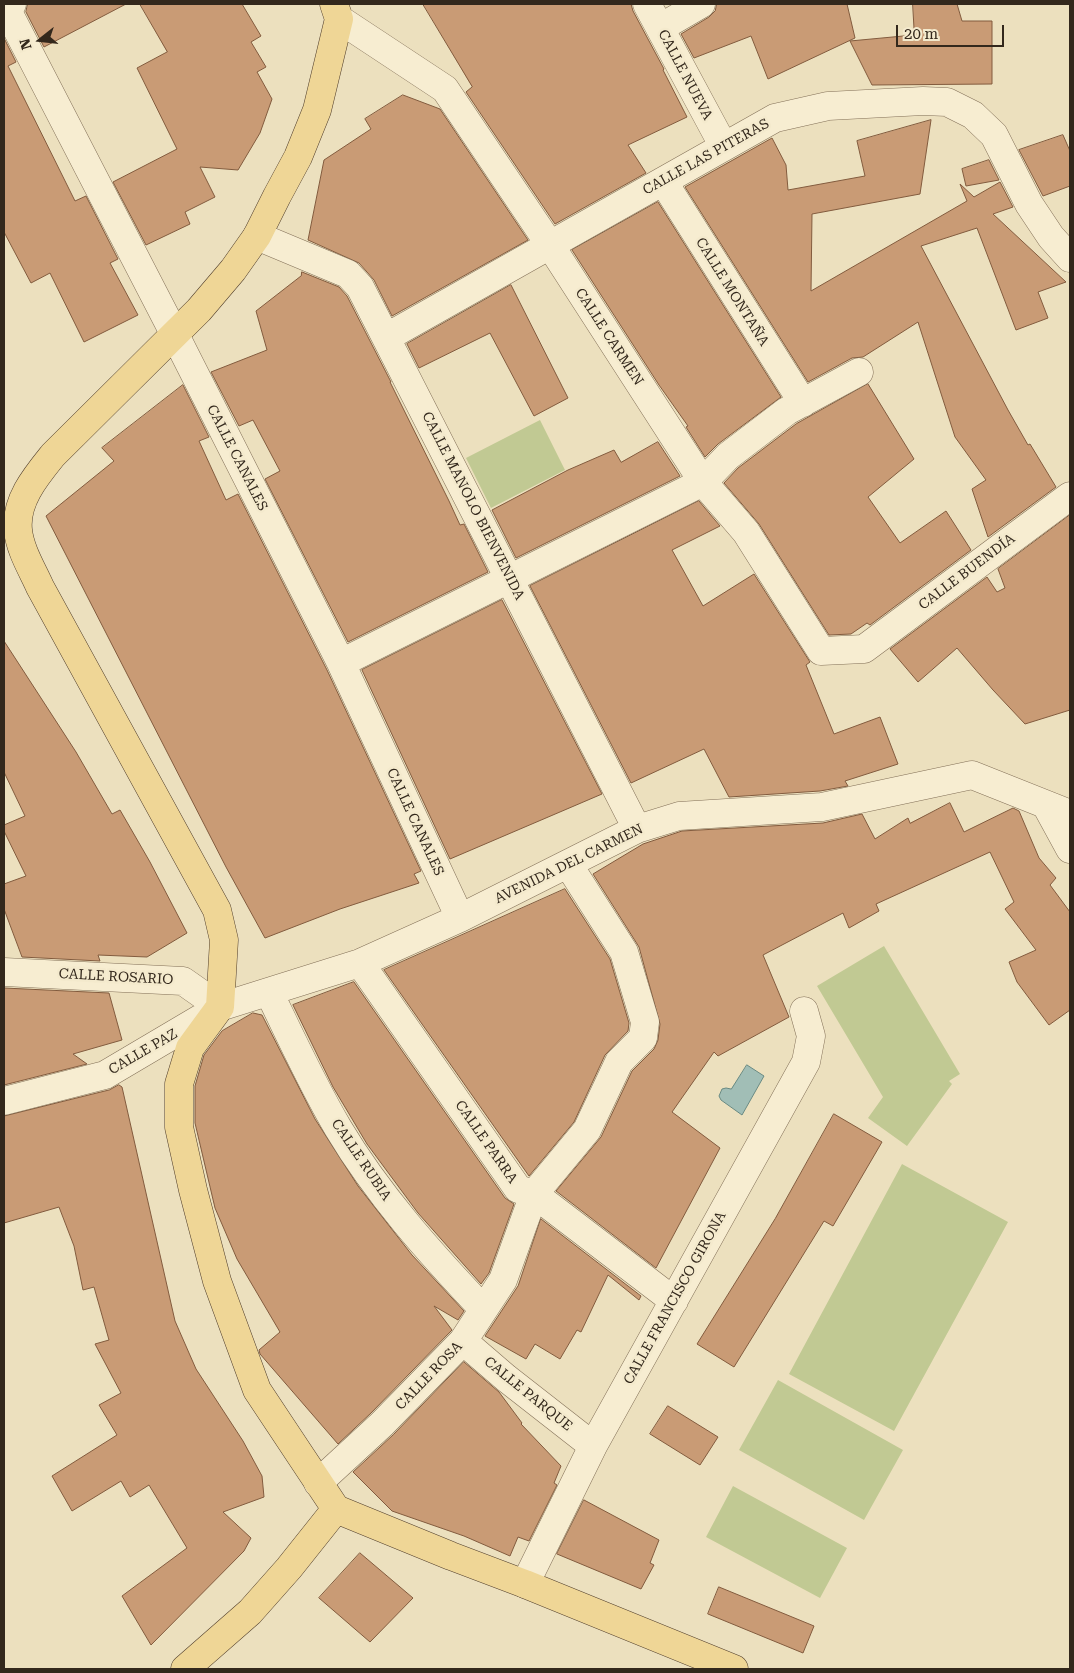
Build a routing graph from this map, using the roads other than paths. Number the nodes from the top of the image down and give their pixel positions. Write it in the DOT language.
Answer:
graph roads {
  1 [pos="647,4"];
  2 [pos="701,4"];
  3 [pos="10,8"];
  4 [pos="337,11"];
  5 [pos="660,28"];
  6 [pos="724,147"];
  7 [pos="663,181"];
  8 [pos="257,236"];
  9 [pos="550,245"];
  10 [pos="1070,258"];
  11 [pos="175,335"];
  12 [pos="387,337"];
  13 [pos="859,372"];
  14 [pos="803,403"];
  15 [pos="703,482"];
  16 [pos="1070,496"];
  17 [pos="11,533"];
  18 [pos="510,579"];
  19 [pos="864,649"];
  20 [pos="341,664"];
  21 [pos="1058,810"];
  22 [pos="638,829"];
  23 [pos="1070,849"];
  24 [pos="568,864"];
  25 [pos="460,918"];
  26 [pos="360,963"];
  27 [pos="4,972"];
  28 [pos="269,992"];
  29 [pos="220,1007"];
  30 [pos="804,1011"];
  31 [pos="4,1101"];
  32 [pos="534,1194"];
  33 [pos="674,1301"];
  34 [pos="483,1309"];
  35 [pos="464,1341"];
  36 [pos="593,1446"];
  37 [pos="318,1483"];
  38 [pos="336,1509"];
  39 [pos="525,1584"];
  40 [pos="186,1669"];
  41 [pos="734,1669"];
  1 -- 5 [label="street, CALLE NUEVA"];
  2 -- 5 [label="street"];
  3 -- 11 [label="street, CALLE CANALES"];
  4 -- 8 [label="main road"];
  4 -- 9 [label="street, CALLE CARMEN"];
  5 -- 6 [label="street, CALLE NUEVA"];
  6 -- 7 [label="street, CALLE LAS PITERAS"];
  6 -- 10 [label="street, CALLE LAS PITERAS"];
  7 -- 9 [label="street, CALLE LAS PITERAS"];
  7 -- 14 [label="street, CALLE MONTAÑA"];
  8 -- 11 [label="main road"];
  8 -- 12 [label="street, CALLE MANOLO BIENVENIDA"];
  9 -- 12 [label="street, CALLE LAS PITERAS"];
  9 -- 15 [label="street, CALLE CARMEN"];
  11 -- 17 [label="main road"];
  11 -- 20 [label="street, CALLE CANALES"];
  12 -- 18 [label="street, CALLE MANOLO BIENVENIDA"];
  13 -- 14 [label="street"];
  14 -- 15 [label="street"];
  15 -- 18 [label="street"];
  15 -- 19 [label="street, CALLE CARMEN"];
  16 -- 19 [label="street, CALLE BUENDÍA"];
  17 -- 29 [label="main road"];
  18 -- 20 [label="street"];
  18 -- 22 [label="street, CALLE MANOLO BIENVENIDA"];
  20 -- 25 [label="street, CALLE CANALES"];
  21 -- 22 [label="street, AVENIDA DEL CARMEN"];
  21 -- 23 [label="street"];
  22 -- 24 [label="street, AVENIDA DEL CARMEN"];
  24 -- 25 [label="street, AVENIDA DEL CARMEN"];
  24 -- 32 [label="street, CALLE ROSA"];
  25 -- 26 [label="street, AVENIDA DEL CARMEN"];
  26 -- 28 [label="street, AVENIDA DEL CARMEN"];
  26 -- 32 [label="street, CALLE PARRA"];
  27 -- 29 [label="street, CALLE ROSARIO"];
  28 -- 29 [label="street, AVENIDA DEL CARMEN"];
  28 -- 34 [label="street, CALLE RUBIA"];
  29 -- 31 [label="street, CALLE PAZ"];
  29 -- 37 [label="main road"];
  30 -- 33 [label="street, CALLE FRANCISCO GIRONA"];
  32 -- 33 [label="street, CALLE PARRA"];
  32 -- 34 [label="street, CALLE ROSA"];
  33 -- 36 [label="street, CALLE FRANCISCO GIRONA"];
  34 -- 35 [label="street, CALLE ROSA"];
  35 -- 36 [label="street, CALLE PARQUE"];
  35 -- 37 [label="street, CALLE ROSA"];
  36 -- 39 [label="street, CALLE FRANCISCO GIRONA"];
  37 -- 38 [label="main road"];
  38 -- 39 [label="main road"];
  38 -- 40 [label="main road"];
  39 -- 41 [label="main road"];
}
